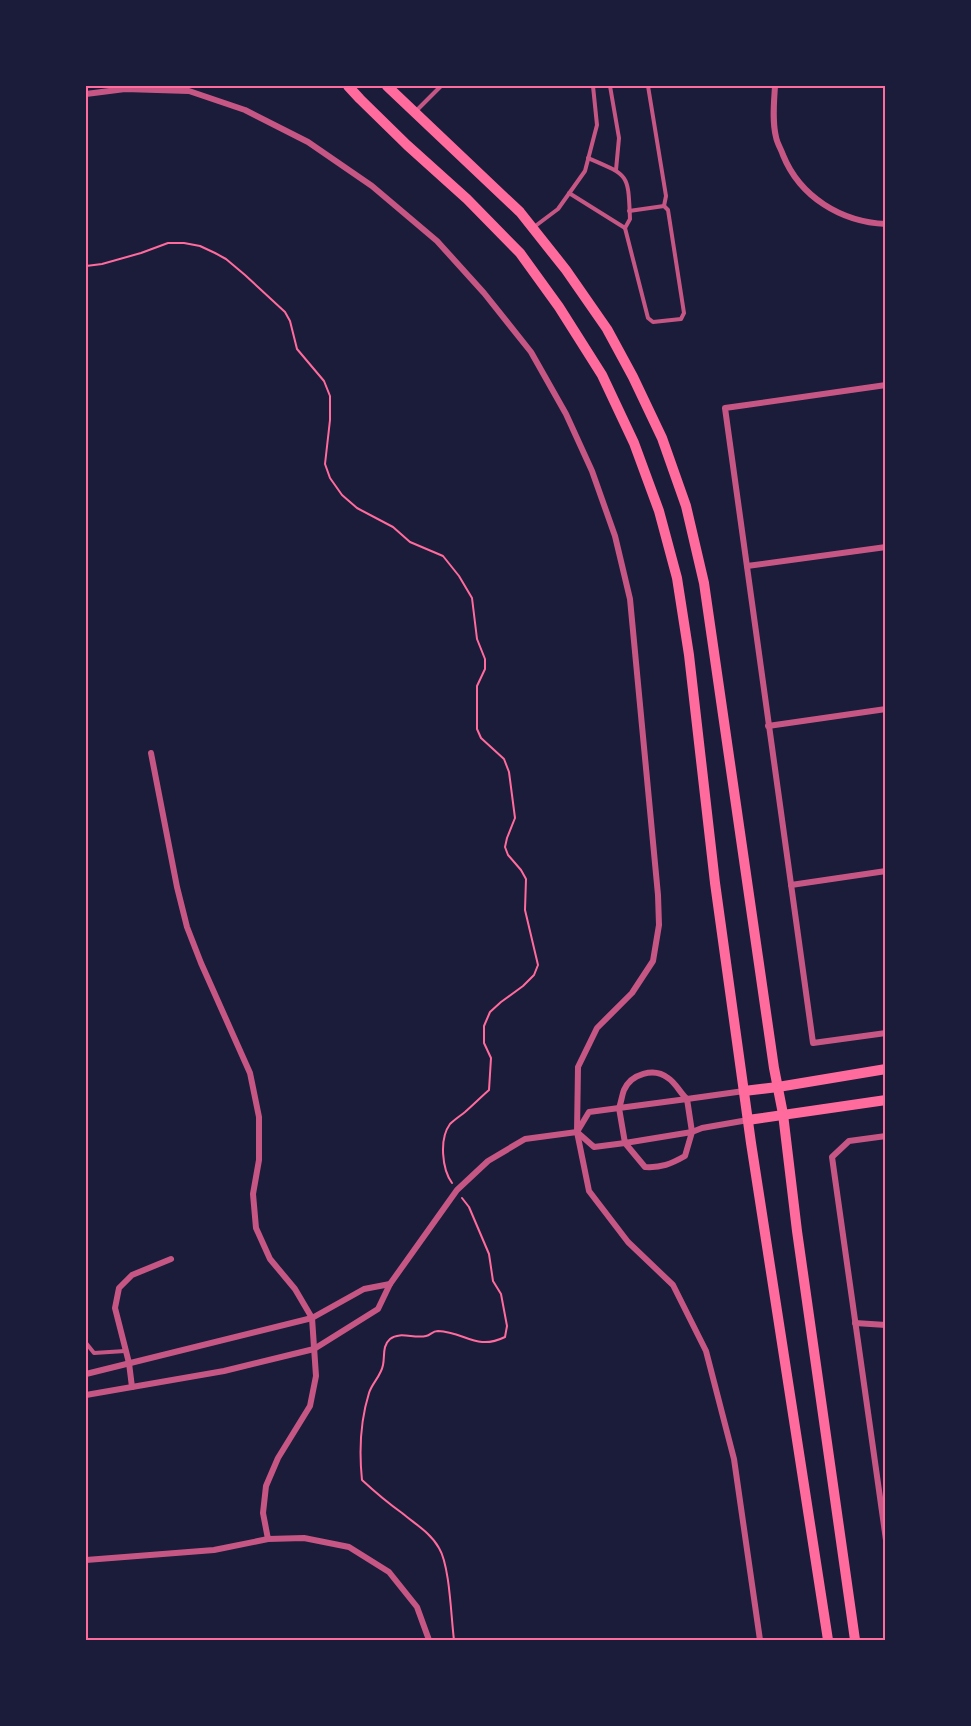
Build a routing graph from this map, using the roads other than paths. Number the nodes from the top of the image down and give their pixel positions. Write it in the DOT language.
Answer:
graph roads {
  1 [pos="348,86"];
  2 [pos="387,86"];
  3 [pos="441,86"];
  4 [pos="593,86"];
  5 [pos="610,86"];
  6 [pos="648,86"];
  7 [pos="775,86"];
  8 [pos="86,94"];
  9 [pos="414,113"];
  10 [pos="588,158"];
  11 [pos="616,170"];
  12 [pos="569,193"];
  13 [pos="664,206"];
  14 [pos="629,211"];
  15 [pos="885,224"];
  16 [pos="532,228"];
  17 [pos="625,228"];
  18 [pos="885,385"];
  19 [pos="885,547"];
  20 [pos="747,566"];
  21 [pos="885,709"];
  22 [pos="768,726"];
  23 [pos="151,753"];
  24 [pos="885,872"];
  25 [pos="791,885"];
  26 [pos="885,1033"];
  27 [pos="885,1069"];
  28 [pos="778,1087"];
  29 [pos="744,1091"];
  30 [pos="687,1099"];
  31 [pos="885,1100"];
  32 [pos="620,1108"];
  33 [pos="783,1114"];
  34 [pos="748,1120"];
  35 [pos="577,1132"];
  36 [pos="692,1132"];
  37 [pos="885,1136"];
  38 [pos="625,1143"];
  39 [pos="171,1259"];
  40 [pos="390,1284"];
  41 [pos="312,1318"];
  42 [pos="855,1323"];
  43 [pos="885,1325"];
  44 [pos="86,1342"];
  45 [pos="314,1349"];
  46 [pos="125,1351"];
  47 [pos="129,1363"];
  48 [pos="86,1374"];
  49 [pos="132,1387"];
  50 [pos="86,1395"];
  51 [pos="883,1507"];
  52 [pos="268,1539"];
  53 [pos="885,1540"];
  54 [pos="86,1560"];
  55 [pos="429,1641"];
  56 [pos="760,1641"];
  57 [pos="828,1641"];
  58 [pos="855,1641"];
  1 -- 29 [label="main road"];
  2 -- 9 [label="main road"];
  3 -- 9 [label="lane"];
  4 -- 10 [label="lane"];
  5 -- 11 [label="lane"];
  6 -- 13 [label="lane"];
  7 -- 15 [label="street"];
  8 -- 35 [label="street"];
  9 -- 16 [label="main road"];
  10 -- 11 [label="lane"];
  10 -- 12 [label="lane"];
  11 -- 14 [label="lane"];
  12 -- 16 [label="lane"];
  12 -- 17 [label="lane"];
  13 -- 14 [label="lane"];
  13 -- 17 [label="lane"];
  14 -- 17 [label="lane"];
  16 -- 28 [label="main road"];
  18 -- 20 [label="street"];
  19 -- 20 [label="street"];
  20 -- 22 [label="street"];
  21 -- 22 [label="street"];
  22 -- 25 [label="street"];
  23 -- 41 [label="street"];
  24 -- 25 [label="street"];
  25 -- 26 [label="street"];
  27 -- 28 [label="main road"];
  28 -- 29 [label="main road"];
  28 -- 33 [label="main road"];
  29 -- 30 [label="street"];
  29 -- 34 [label="main road"];
  30 -- 32 [label="street"];
  30 -- 32 [label="street"];
  30 -- 36 [label="street"];
  31 -- 33 [label="main road"];
  32 -- 35 [label="street"];
  32 -- 38 [label="street"];
  33 -- 34 [label="main road"];
  33 -- 58 [label="main road"];
  34 -- 36 [label="street"];
  34 -- 57 [label="main road"];
  35 -- 38 [label="street"];
  35 -- 40 [label="street"];
  35 -- 56 [label="street"];
  36 -- 38 [label="street"];
  36 -- 38 [label="street"];
  37 -- 42 [label="street"];
  39 -- 46 [label="street"];
  40 -- 41 [label="street"];
  40 -- 45 [label="street"];
  41 -- 45 [label="street"];
  41 -- 47 [label="street"];
  42 -- 43 [label="street"];
  42 -- 51 [label="street"];
  44 -- 46 [label="lane"];
  45 -- 49 [label="street"];
  45 -- 52 [label="street"];
  46 -- 47 [label="street"];
  47 -- 48 [label="street"];
  47 -- 49 [label="street"];
  49 -- 50 [label="street"];
  51 -- 53 [label="street"];
  52 -- 54 [label="street"];
  52 -- 55 [label="street"];
}
